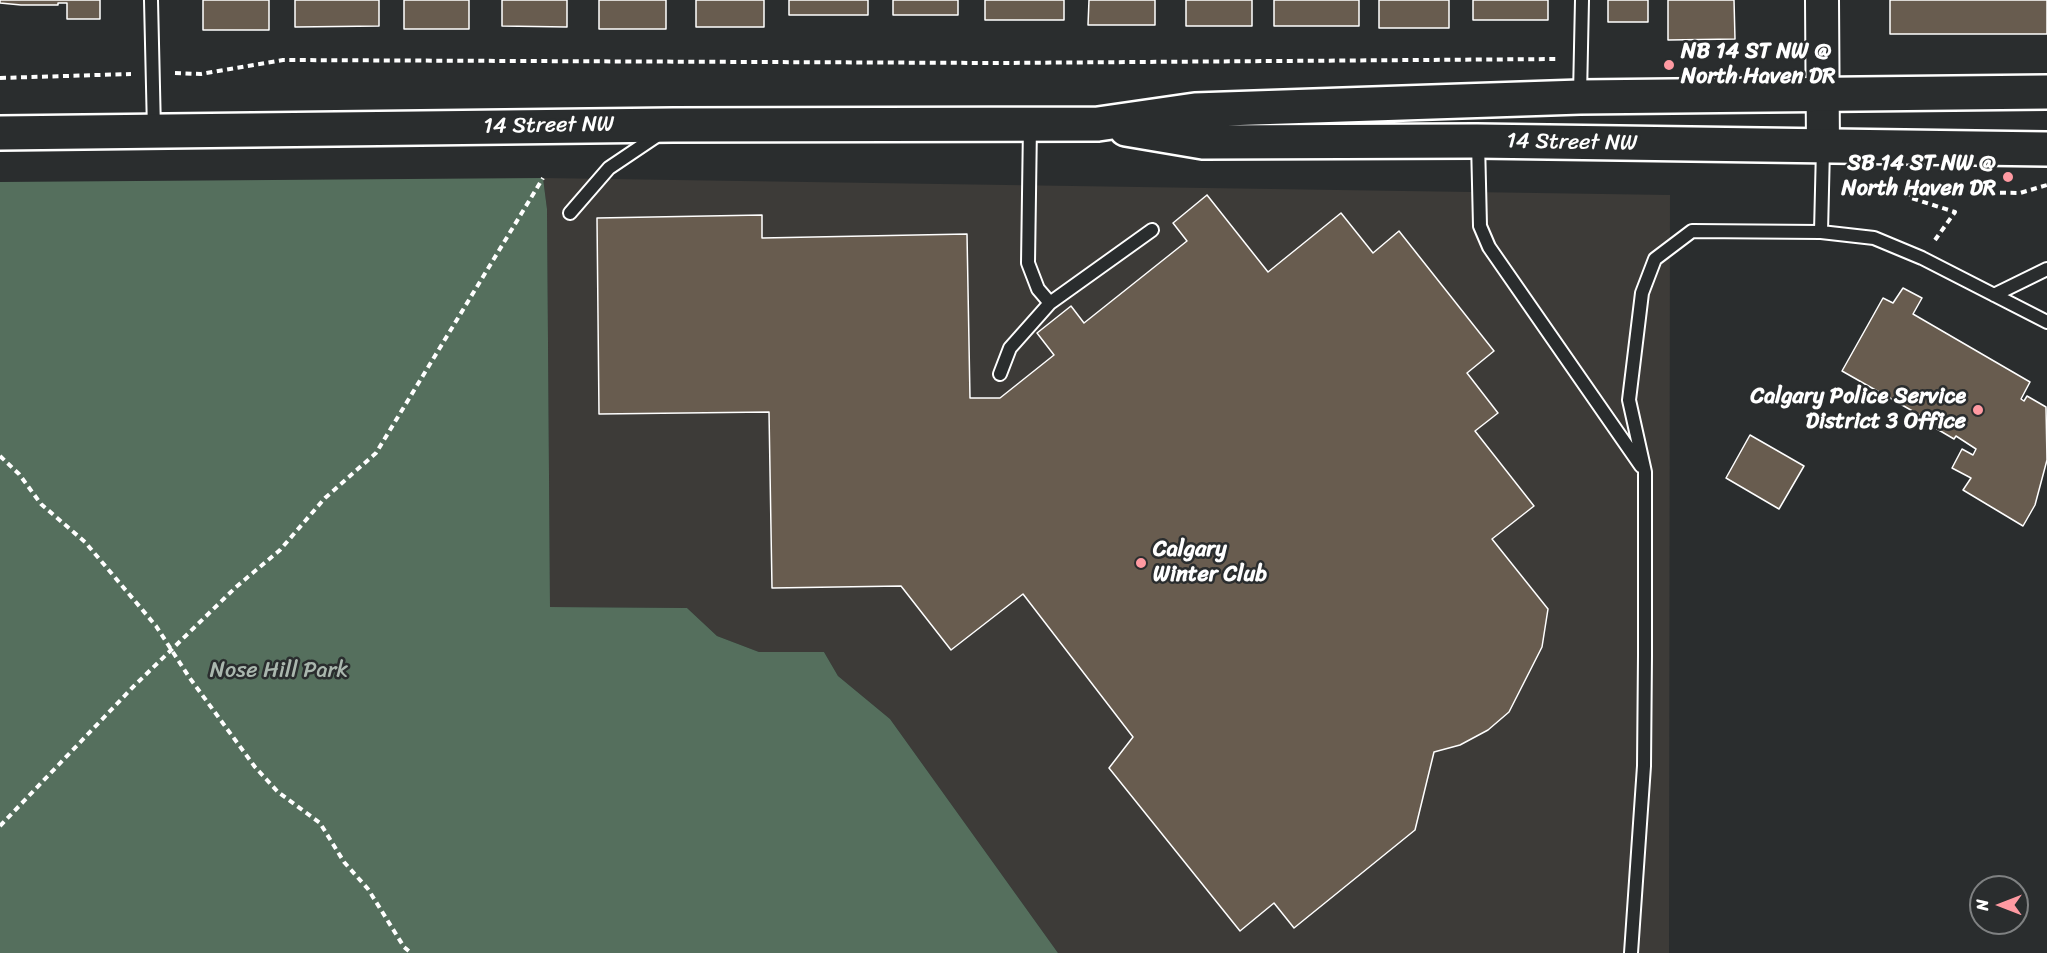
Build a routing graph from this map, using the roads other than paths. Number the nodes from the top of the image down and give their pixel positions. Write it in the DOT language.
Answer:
graph roads {
  1 [pos="152,0"];
  2 [pos="1582,0"];
  3 [pos="1822,0"];
  4 [pos="2047,92"];
  5 [pos="1823,95"];
  6 [pos="1580,97"];
  7 [pos="1030,124"];
  8 [pos="1098,124"];
  9 [pos="673,125"];
  10 [pos="154,132"];
  11 [pos="0,133"];
  12 [pos="1478,141"];
  13 [pos="1823,147"];
  14 [pos="2047,150"];
  15 [pos="570,213"];
  16 [pos="1152,230"];
  17 [pos="1821,232"];
  18 [pos="2047,269"];
  19 [pos="1994,295"];
  20 [pos="1050,303"];
  21 [pos="2047,322"];
  22 [pos="1000,374"];
  23 [pos="1645,472"];
  24 [pos="1631,953"];
  1 -- 10 [label="lane"];
  2 -- 6 [label="lane"];
  3 -- 5 [label="street"];
  4 -- 5 [label="main road, 14 Street NW"];
  5 -- 6 [label="main road, 14 Street NW"];
  5 -- 13 [label="street"];
  6 -- 8 [label="main road, 14 Street NW"];
  7 -- 8 [label="main road, 14 Street NW"];
  7 -- 9 [label="main road, 14 Street NW"];
  7 -- 20 [label="lane"];
  8 -- 12 [label="main road, 14 Street NW"];
  9 -- 10 [label="main road, 14 Street NW"];
  9 -- 15 [label="lane"];
  10 -- 11 [label="main road, 14 Street NW"];
  12 -- 13 [label="main road, 14 Street NW"];
  12 -- 23 [label="lane"];
  13 -- 14 [label="main road, 14 Street NW"];
  13 -- 17 [label="lane"];
  16 -- 20 [label="lane"];
  17 -- 19 [label="lane"];
  17 -- 23 [label="lane"];
  18 -- 19 [label="lane"];
  19 -- 21 [label="lane"];
  20 -- 22 [label="lane"];
  23 -- 24 [label="lane"];
}
